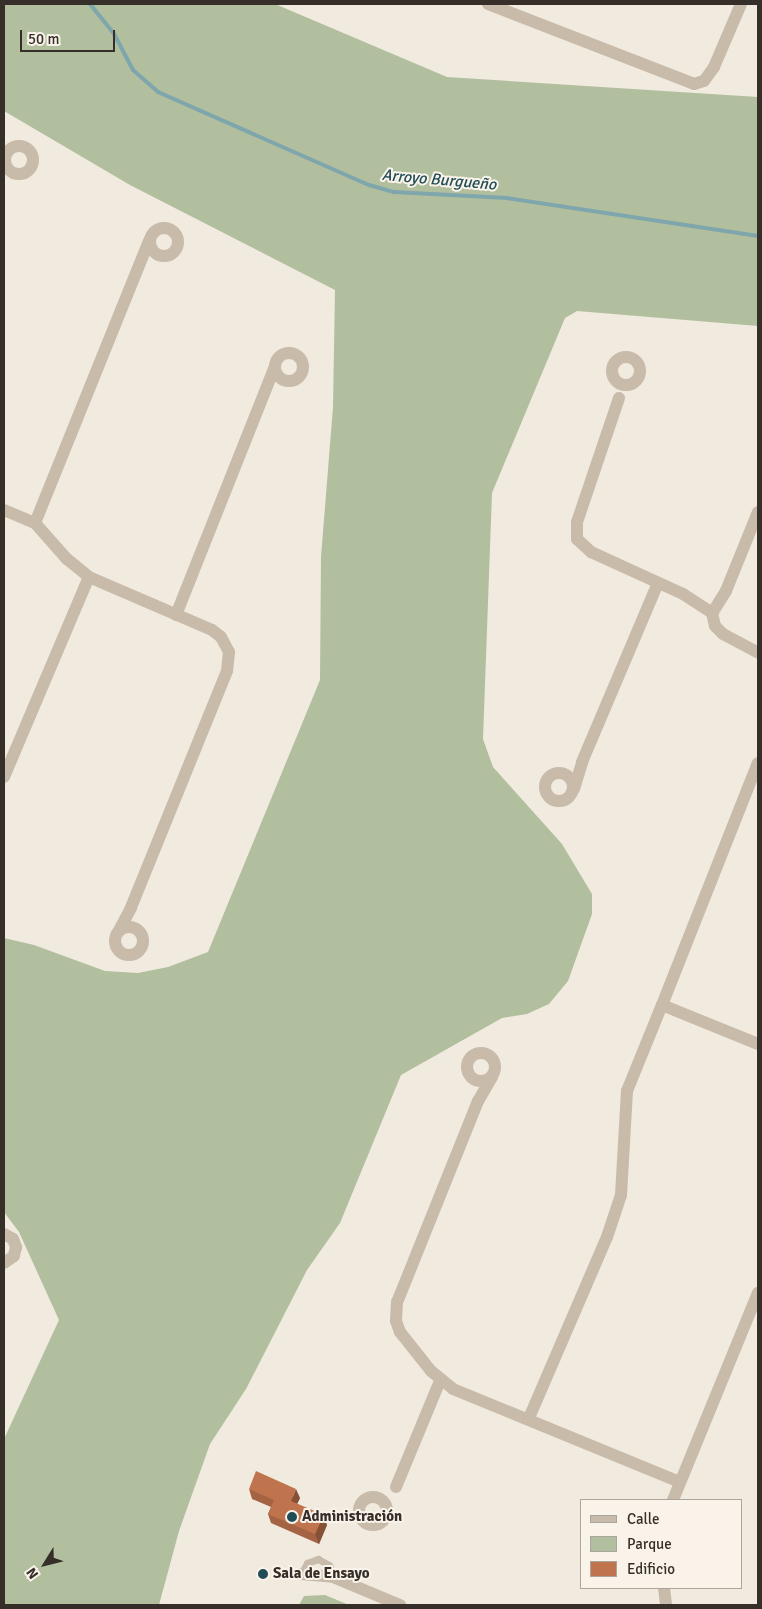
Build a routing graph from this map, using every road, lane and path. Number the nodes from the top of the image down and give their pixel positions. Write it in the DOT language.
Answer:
graph roads {
  1 [pos="488,4"];
  2 [pos="741,4"];
  3 [pos="4,160"];
  4 [pos="9,176"];
  5 [pos="149,241"];
  6 [pos="159,256"];
  7 [pos="141,267"];
  8 [pos="275,366"];
  9 [pos="615,380"];
  10 [pos="284,381"];
  11 [pos="631,384"];
  12 [pos="266,392"];
  13 [pos="619,398"];
  14 [pos="4,510"];
  15 [pos="758,512"];
  16 [pos="35,523"];
  17 [pos="89,577"];
  18 [pos="658,583"];
  19 [pos="712,613"];
  20 [pos="176,615"];
  21 [pos="758,653"];
  22 [pos="582,762"];
  23 [pos="758,763"];
  24 [pos="564,774"];
  25 [pos="4,777"];
  26 [pos="574,789"];
  27 [pos="131,908"];
  28 [pos="135,928"];
  29 [pos="118,932"];
  30 [pos="662,1005"];
  31 [pos="758,1044"];
  32 [pos="492,1077"];
  33 [pos="474,1080"];
  34 [pos="478,1101"];
  35 [pos="4,1234"];
  36 [pos="4,1263"];
  37 [pos="758,1293"];
  38 [pos="440,1381"];
  39 [pos="529,1418"];
  40 [pos="680,1482"];
  41 [pos="396,1487"];
  42 [pos="378,1498"];
  43 [pos="673,1499"];
  44 [pos="387,1513"];
  45 [pos="301,1574"];
  46 [pos="664,1589"];
  47 [pos="400,1605"];
  48 [pos="666,1605"];
  1 -- 2 [label="street"];
  3 -- 4 [label="street"];
  3 -- 4 [label="street"];
  5 -- 6 [label="street"];
  5 -- 6 [label="street"];
  5 -- 7 [label="street"];
  6 -- 7 [label="street"];
  7 -- 16 [label="street"];
  8 -- 10 [label="street"];
  8 -- 10 [label="street"];
  8 -- 12 [label="street"];
  9 -- 11 [label="street"];
  9 -- 11 [label="street"];
  9 -- 13 [label="street"];
  10 -- 12 [label="street"];
  11 -- 13 [label="street"];
  12 -- 20 [label="street"];
  13 -- 18 [label="street"];
  14 -- 16 [label="street"];
  15 -- 19 [label="street"];
  16 -- 17 [label="street"];
  17 -- 20 [label="street"];
  17 -- 25 [label="street"];
  18 -- 19 [label="street"];
  18 -- 22 [label="street"];
  19 -- 21 [label="street"];
  20 -- 27 [label="street"];
  22 -- 24 [label="street"];
  22 -- 26 [label="street"];
  23 -- 30 [label="street"];
  24 -- 26 [label="street"];
  24 -- 26 [label="street"];
  27 -- 28 [label="street"];
  27 -- 29 [label="street"];
  28 -- 29 [label="street"];
  28 -- 29 [label="street"];
  30 -- 31 [label="street"];
  30 -- 39 [label="street"];
  32 -- 33 [label="street"];
  32 -- 33 [label="street"];
  32 -- 34 [label="street"];
  33 -- 34 [label="street"];
  34 -- 38 [label="street"];
  35 -- 36 [label="street"];
  37 -- 40 [label="street"];
  38 -- 39 [label="street"];
  38 -- 41 [label="street"];
  39 -- 40 [label="street"];
  40 -- 43 [label="street"];
  41 -- 42 [label="street"];
  41 -- 44 [label="street"];
  42 -- 44 [label="street"];
  42 -- 44 [label="street"];
  45 -- 47 [label="street"];
  46 -- 48 [label="street"];
}
